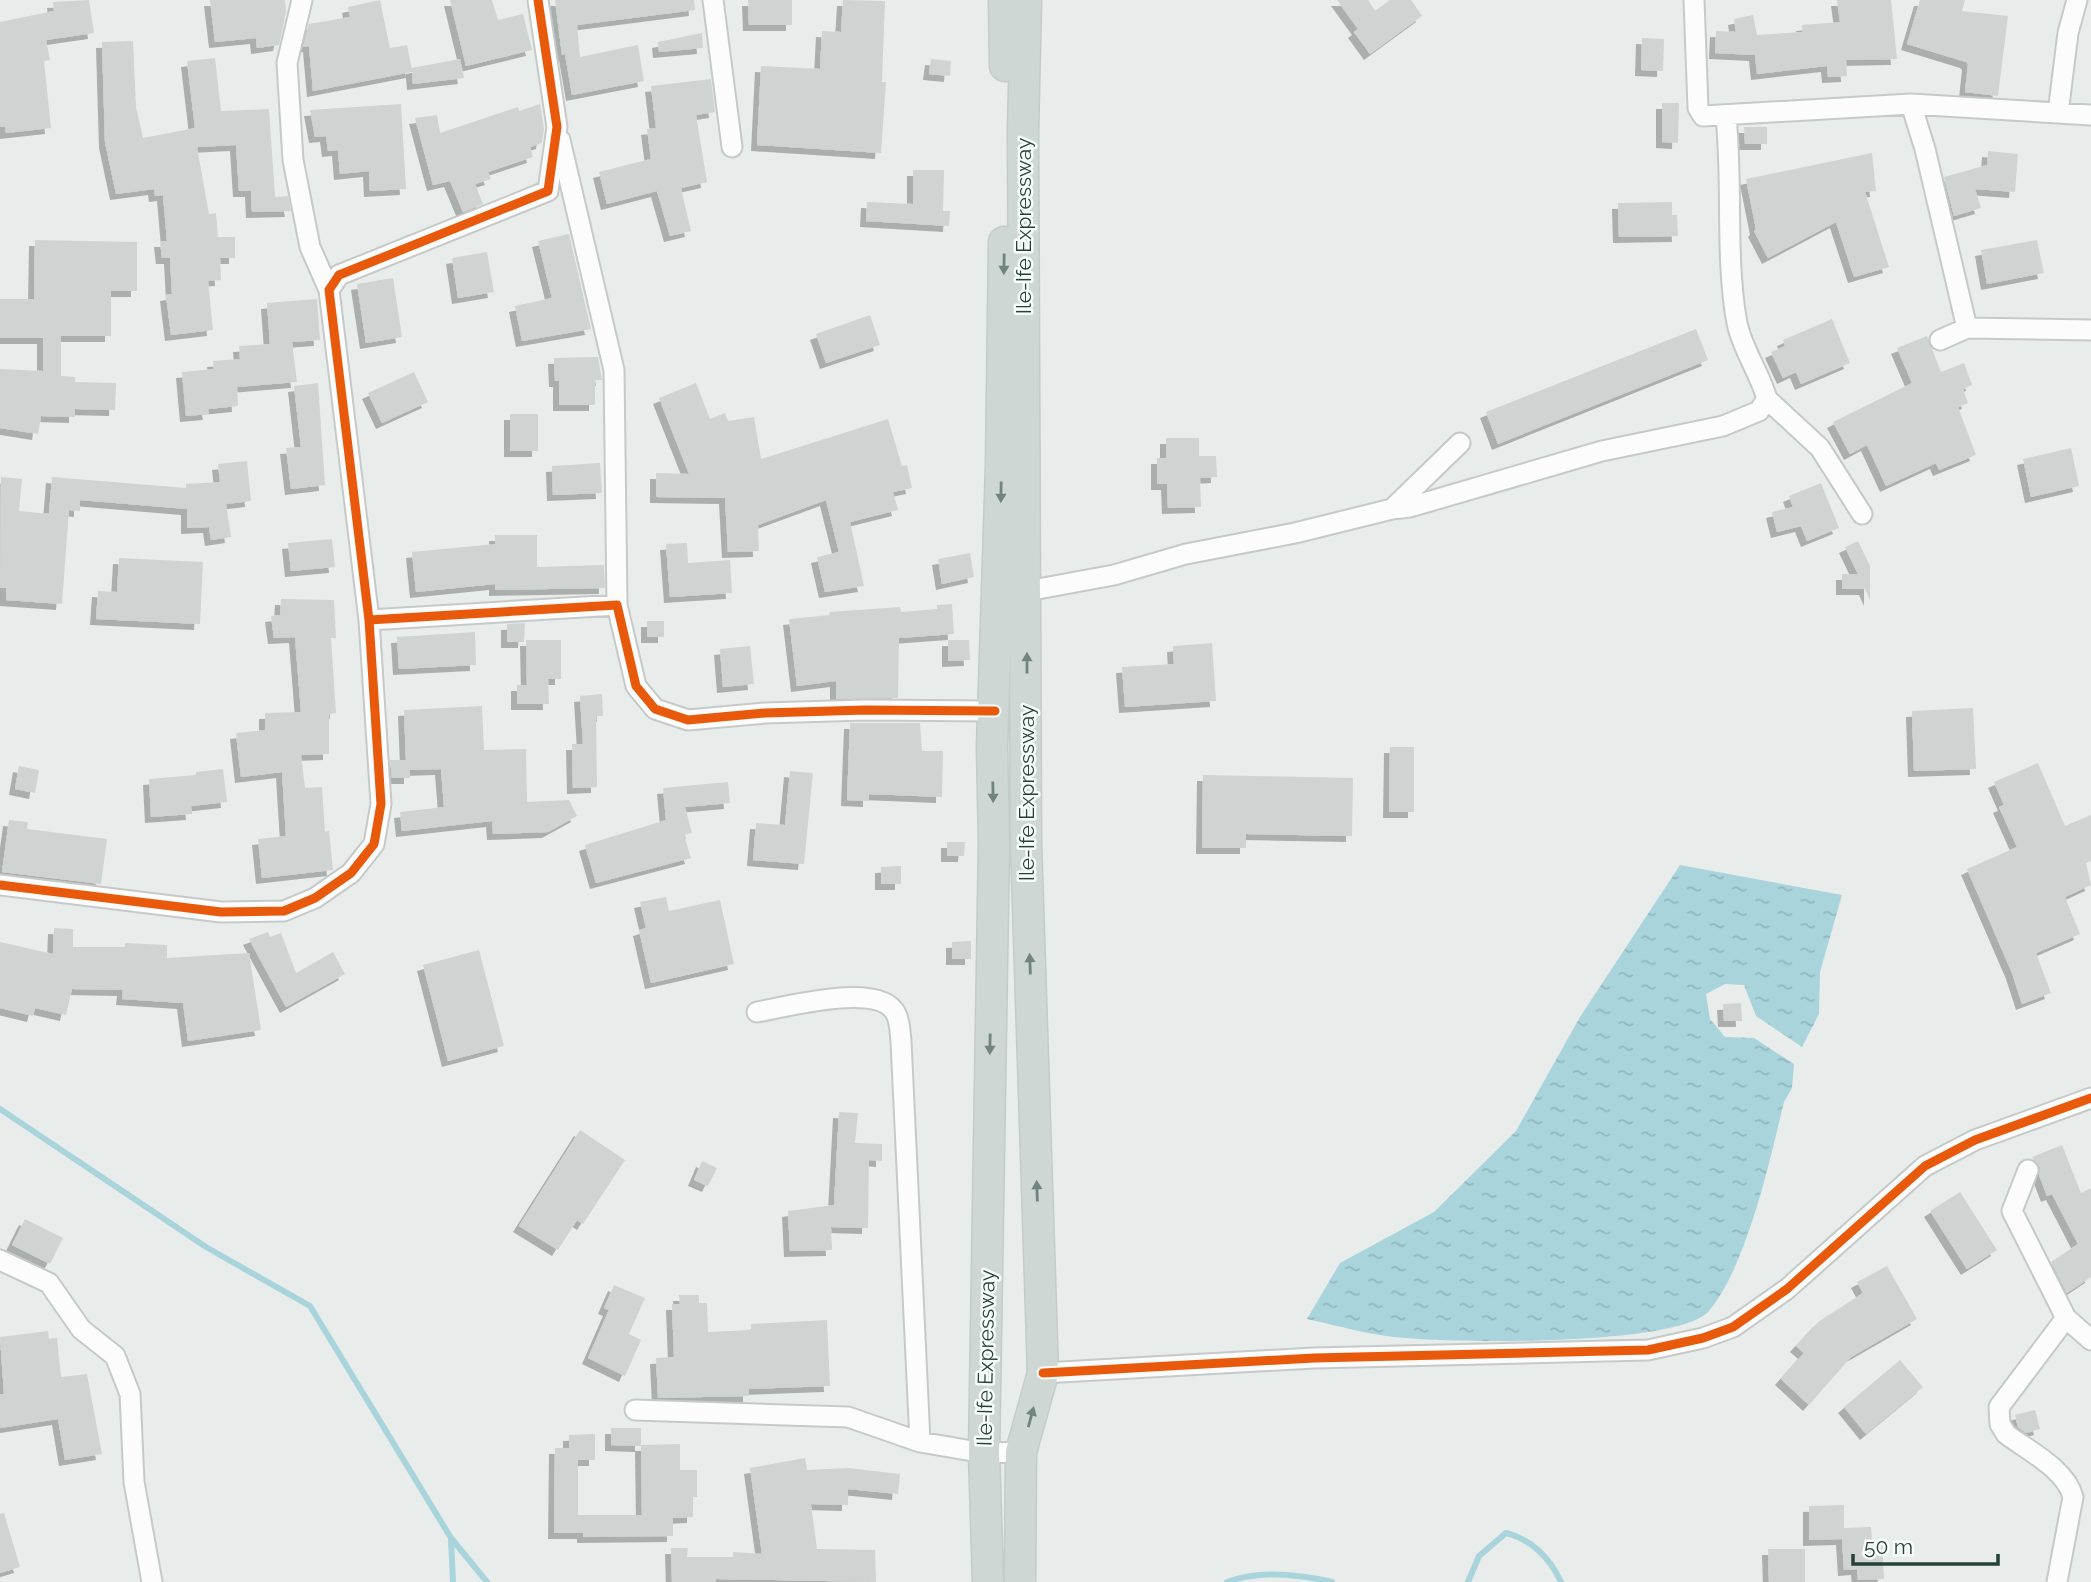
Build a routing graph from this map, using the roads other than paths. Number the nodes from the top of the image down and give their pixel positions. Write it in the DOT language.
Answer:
graph roads {
  1 [pos="302,0"];
  2 [pos="538,0"];
  3 [pos="713,0"];
  4 [pos="1004,0"];
  5 [pos="1026,0"];
  6 [pos="1694,0"];
  7 [pos="2077,0"];
  8 [pos="1911,104"];
  9 [pos="2058,113"];
  10 [pos="2091,115"];
  11 [pos="1726,117"];
  12 [pos="556,127"];
  13 [pos="732,147"];
  14 [pos="329,290"];
  15 [pos="1966,328"];
  16 [pos="2091,330"];
  17 [pos="1940,340"];
  18 [pos="1767,399"];
  19 [pos="1460,443"];
  20 [pos="1392,509"];
  21 [pos="1862,514"];
  22 [pos="1027,591"];
  23 [pos="617,605"];
  24 [pos="369,620"];
  25 [pos="995,711"];
  26 [pos="992,747"];
  27 [pos="1027,748"];
  28 [pos="994,842"];
  29 [pos="1026,842"];
  30 [pos="0,885"];
  31 [pos="757,1012"];
  32 [pos="2091,1098"];
  33 [pos="2028,1170"];
  34 [pos="0,1259"];
  35 [pos="2066,1318"];
  36 [pos="2091,1340"];
  37 [pos="1043,1373"];
  38 [pos="635,1410"];
  39 [pos="920,1442"];
  40 [pos="1021,1452"];
  41 [pos="984,1453"];
  42 [pos="988,1520"];
  43 [pos="1021,1520"];
  44 [pos="152,1582"];
  45 [pos="988,1582"];
  46 [pos="1020,1582"];
  47 [pos="2057,1582"];
  1 -- 14 [label="street"];
  2 -- 12 [label="street"];
  3 -- 13 [label="street"];
  4 -- 25 [label="main road, Ile-Ife Expressway, one-way"];
  5 -- 22 [label="main road, Ile-Ife Expressway"];
  6 -- 11 [label="street"];
  7 -- 9 [label="street"];
  8 -- 9 [label="street"];
  8 -- 11 [label="street"];
  8 -- 15 [label="street"];
  9 -- 10 [label="street"];
  11 -- 18 [label="street"];
  12 -- 14 [label="street"];
  12 -- 23 [label="street"];
  14 -- 24 [label="street"];
  15 -- 16 [label="street"];
  15 -- 17 [label="street"];
  18 -- 20 [label="street"];
  18 -- 21 [label="street"];
  19 -- 20 [label="street"];
  20 -- 22 [label="street"];
  27 -- 22 [label="main road, Ile-Ife Expressway, one-way"];
  23 -- 24 [label="street"];
  23 -- 25 [label="street"];
  24 -- 30 [label="street"];
  25 -- 26 [label="main road, Ile-Ife Expressway"];
  26 -- 27 [label="main road"];
  26 -- 28 [label="main road, Ile-Ife Expressway, one-way"];
  27 -- 29 [label="main road, Ile-Ife Expressway"];
  28 -- 29 [label="main road"];
  28 -- 41 [label="main road, Ile-Ife Expressway, one-way"];
  37 -- 29 [label="main road, Ile-Ife Expressway, one-way"];
  31 -- 39 [label="street"];
  32 -- 37 [label="street"];
  33 -- 35 [label="street"];
  34 -- 44 [label="street"];
  35 -- 36 [label="street"];
  35 -- 47 [label="street"];
  40 -- 37 [label="main road, Ile-Ife Expressway, one-way"];
  38 -- 39 [label="street"];
  39 -- 41 [label="street"];
  40 -- 41 [label="street"];
  40 -- 43 [label="main road, Ile-Ife Expressway"];
  41 -- 42 [label="main road, Ile-Ife Expressway"];
  42 -- 43 [label="main road"];
  42 -- 45 [label="main road, Ile-Ife Expressway"];
  43 -- 46 [label="main road, Ile-Ife Expressway"];
}
